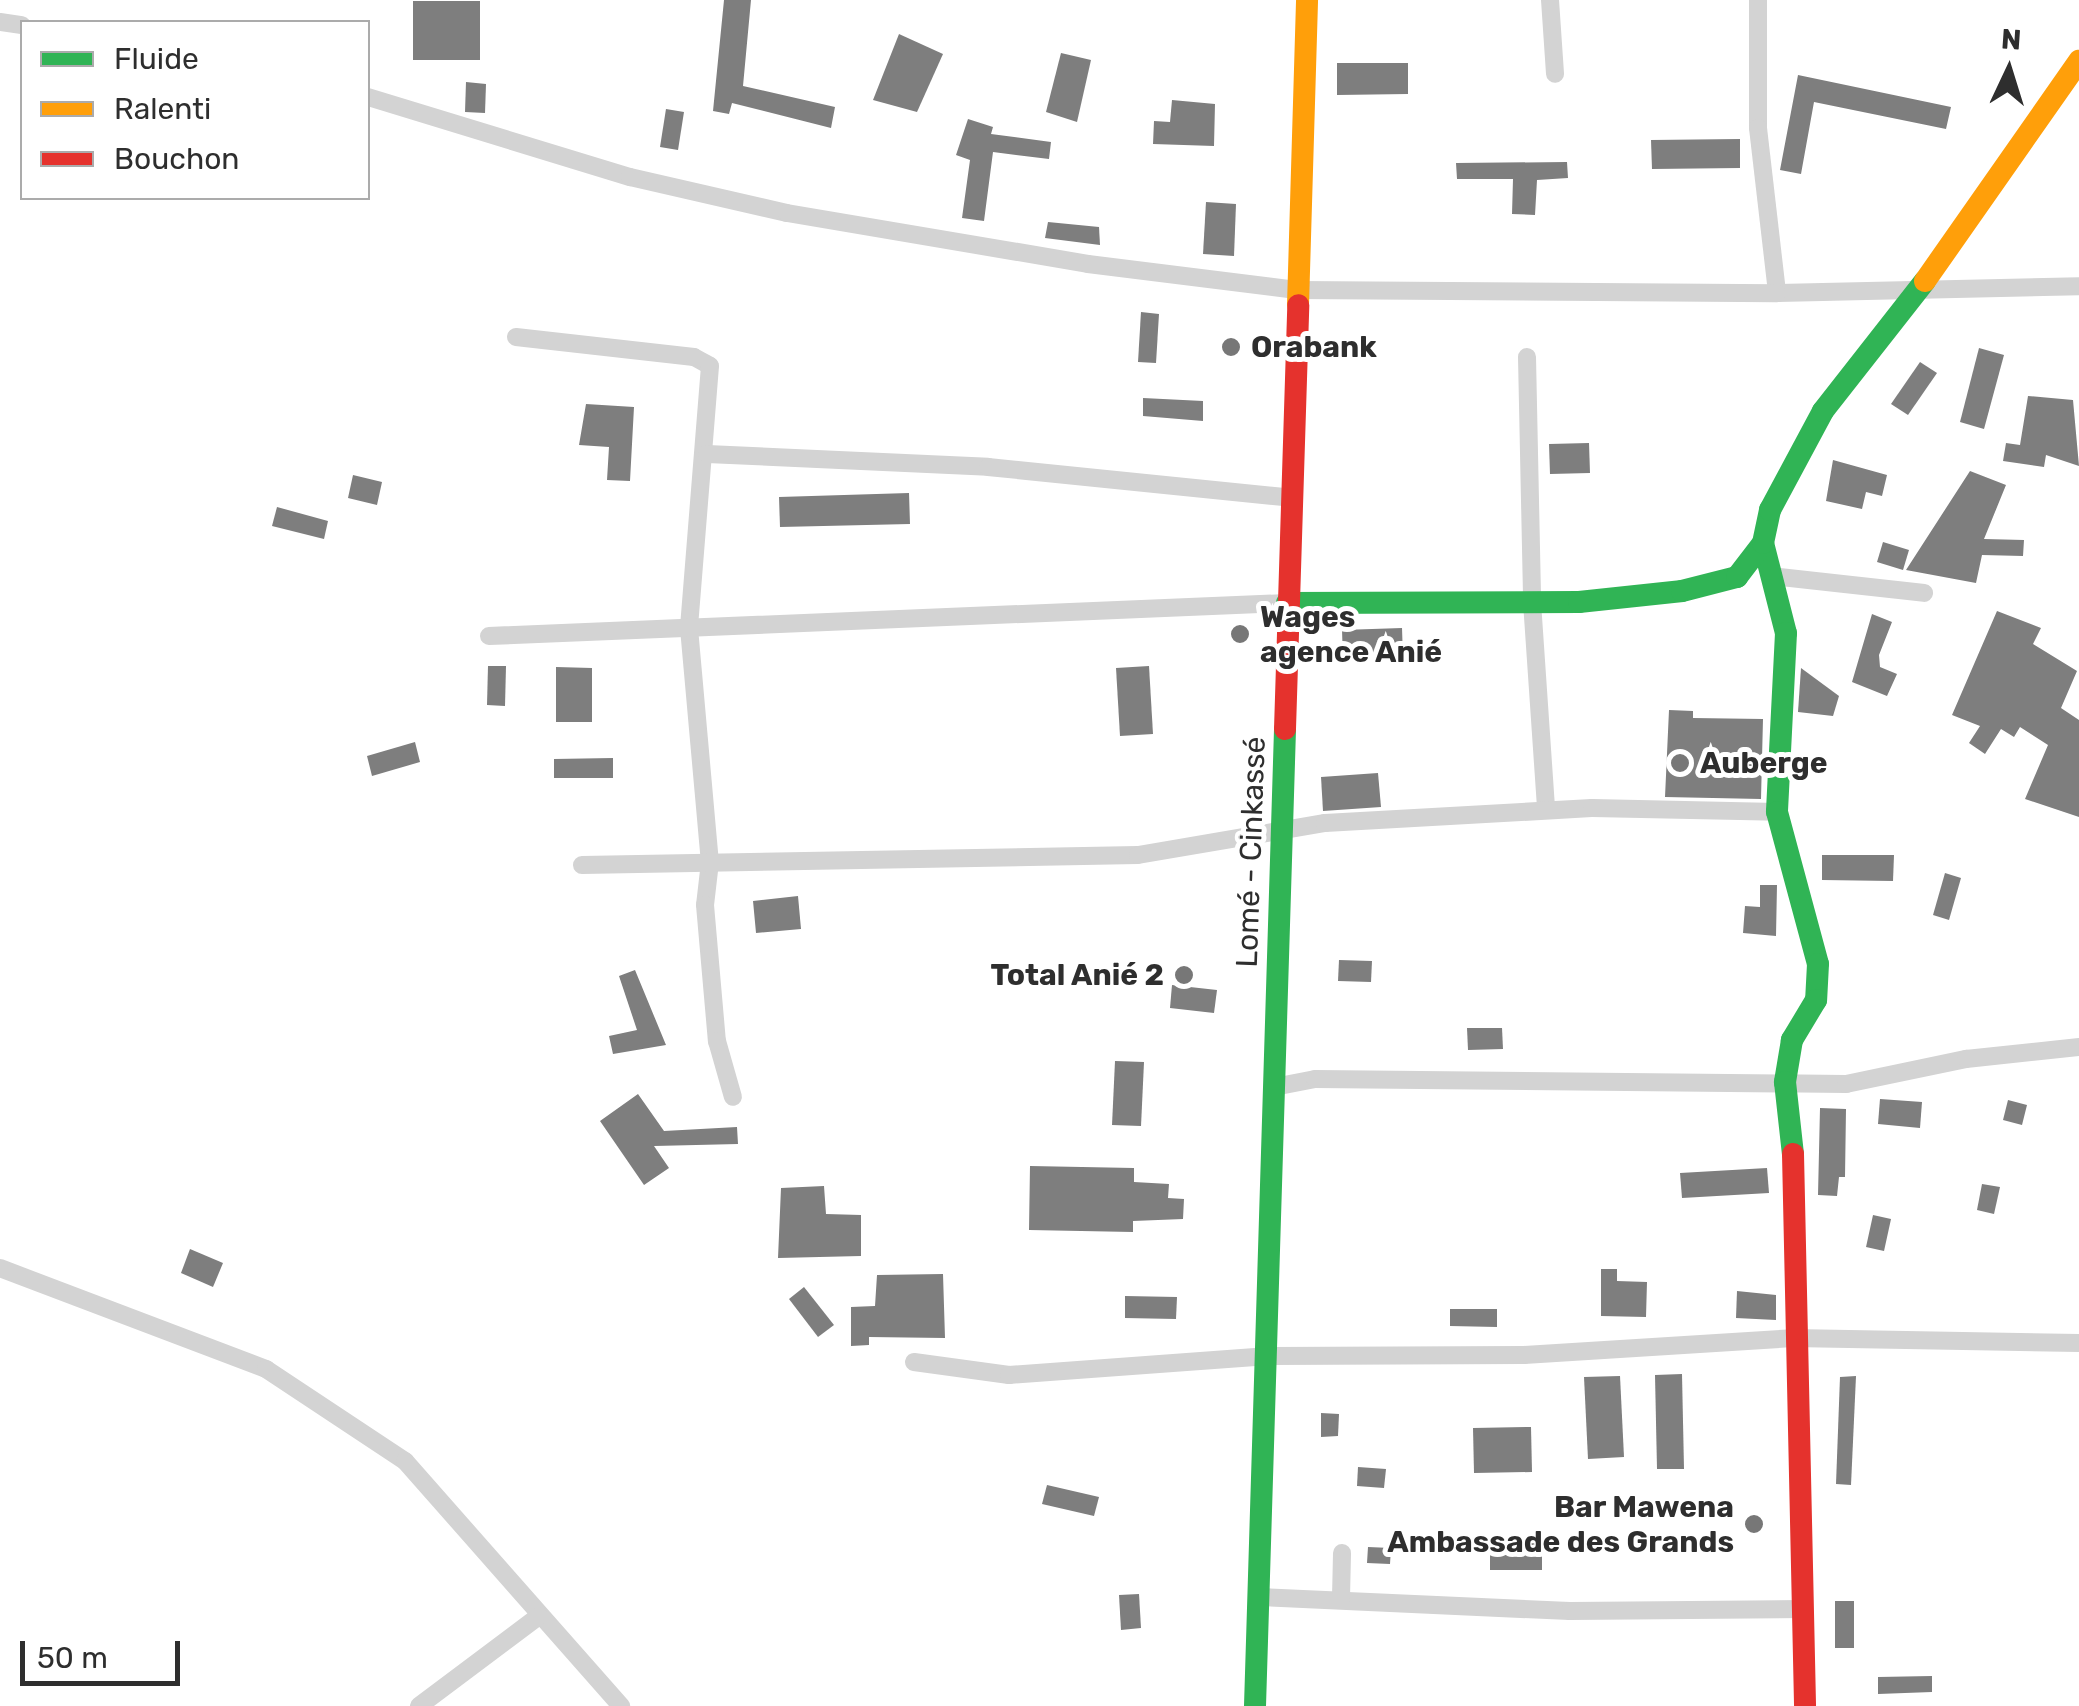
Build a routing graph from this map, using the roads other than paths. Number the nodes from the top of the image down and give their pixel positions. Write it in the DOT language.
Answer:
graph roads {
  1 [pos="1307,0"];
  2 [pos="1550,0"];
  3 [pos="1758,0"];
  4 [pos="2079,61"];
  5 [pos="1556,74"];
  6 [pos="370,97"];
  7 [pos="2079,286"];
  8 [pos="1296,290"];
  9 [pos="1916,292"];
  10 [pos="1777,294"];
  11 [pos="516,337"];
  12 [pos="1527,357"];
  13 [pos="707,454"];
  14 [pos="1291,498"];
  15 [pos="1764,543"];
  16 [pos="1771,576"];
  17 [pos="1924,593"];
  18 [pos="1532,602"];
  19 [pos="1287,604"];
  20 [pos="689,628"];
  21 [pos="489,636"];
  22 [pos="1546,810"];
  23 [pos="1777,812"];
  24 [pos="1283,834"];
  25 [pos="710,862"];
  26 [pos="582,865"];
  27 [pos="2079,1047"];
  28 [pos="1785,1082"];
  29 [pos="1274,1087"];
  30 [pos="733,1097"];
  31 [pos="0,1268"];
  32 [pos="1792,1338"];
  33 [pos="2079,1343"];
  34 [pos="1265,1356"];
  35 [pos="914,1362"];
  36 [pos="1342,1552"];
  37 [pos="1259,1598"];
  38 [pos="1341,1598"];
  39 [pos="1804,1609"];
  40 [pos="539,1616"];
  41 [pos="419,1706"];
  42 [pos="622,1706"];
  43 [pos="1255,1706"];
  44 [pos="1805,1706"];
  1 -- 8 [label="main road, Lomé - Cinkassé"];
  2 -- 5 [label="street"];
  3 -- 10 [label="street"];
  4 -- 9 [label="main road"];
  6 -- 8 [label="street"];
  7 -- 9 [label="street"];
  8 -- 10 [label="street"];
  8 -- 14 [label="main road, Lomé - Cinkassé"];
  9 -- 10 [label="street"];
  9 -- 15 [label="main road"];
  11 -- 13 [label="street"];
  12 -- 18 [label="street"];
  13 -- 14 [label="street"];
  13 -- 20 [label="street"];
  14 -- 19 [label="main road, Lomé - Cinkassé"];
  15 -- 16 [label="main road"];
  15 -- 18 [label="main road"];
  16 -- 17 [label="street"];
  16 -- 23 [label="main road"];
  18 -- 19 [label="main road"];
  18 -- 22 [label="street"];
  19 -- 20 [label="street"];
  19 -- 24 [label="main road, Lomé - Cinkassé"];
  20 -- 21 [label="street"];
  20 -- 25 [label="street"];
  22 -- 23 [label="street"];
  22 -- 24 [label="street"];
  23 -- 28 [label="main road"];
  24 -- 25 [label="street"];
  24 -- 29 [label="main road, Lomé - Cinkassé"];
  25 -- 26 [label="street"];
  25 -- 30 [label="street"];
  27 -- 28 [label="street"];
  28 -- 29 [label="street"];
  28 -- 32 [label="main road"];
  29 -- 34 [label="main road, Lomé - Cinkassé"];
  31 -- 40 [label="street"];
  32 -- 33 [label="street"];
  32 -- 34 [label="street"];
  32 -- 39 [label="main road"];
  34 -- 35 [label="street"];
  34 -- 37 [label="main road, Lomé - Cinkassé"];
  36 -- 38 [label="street"];
  37 -- 38 [label="street"];
  37 -- 43 [label="main road, Lomé - Cinkassé"];
  38 -- 39 [label="street"];
  39 -- 44 [label="main road"];
  40 -- 41 [label="street"];
  40 -- 42 [label="street"];
}
